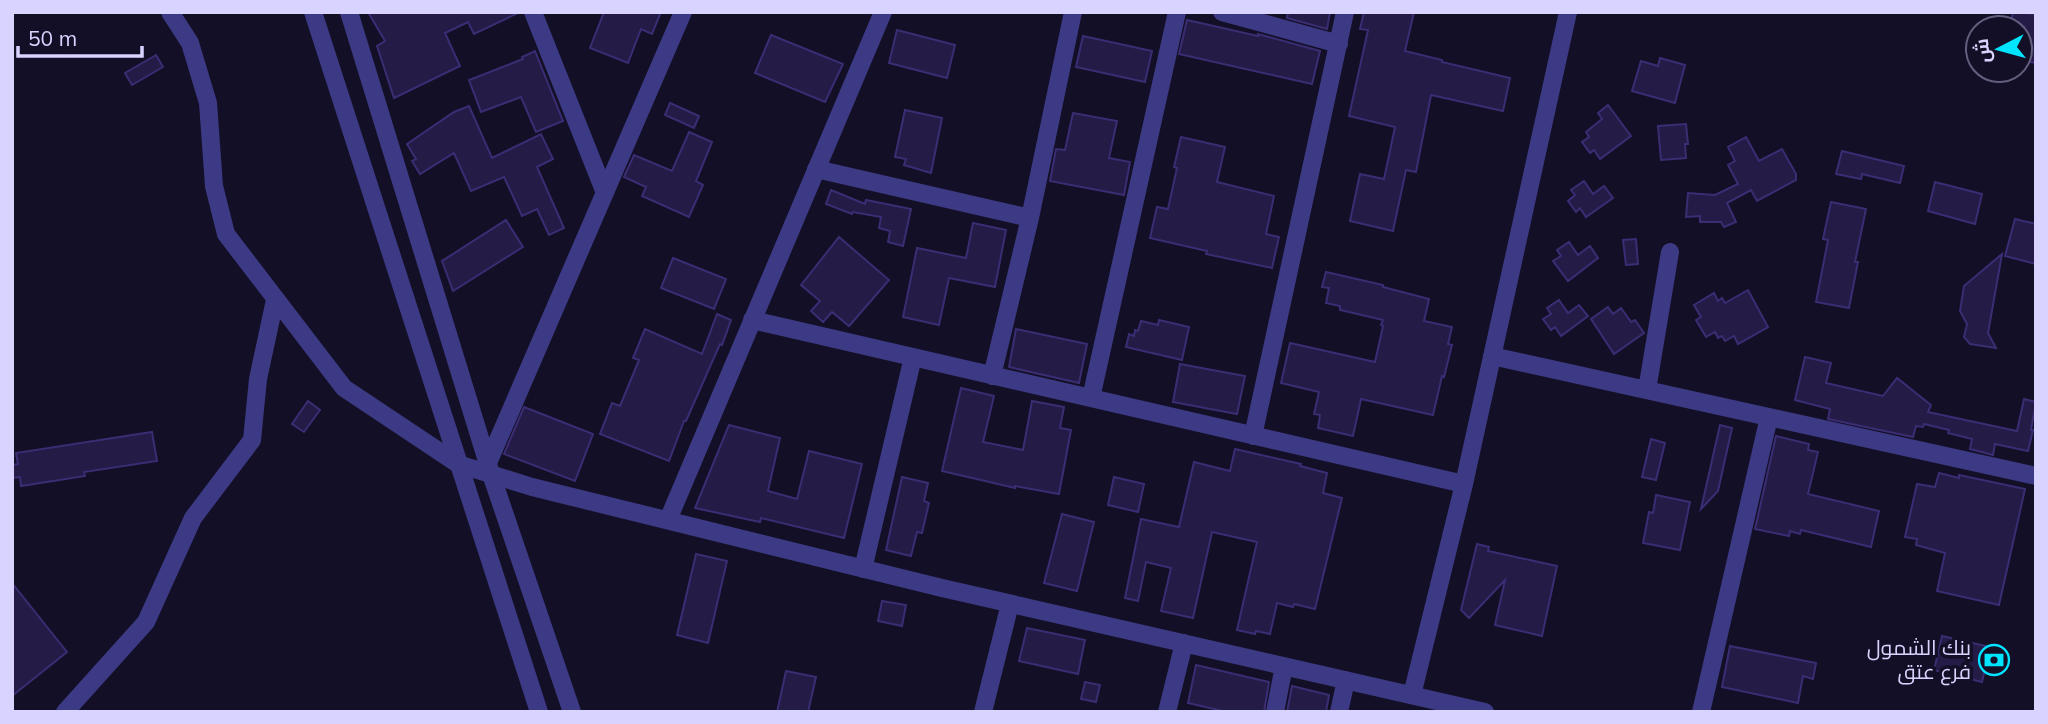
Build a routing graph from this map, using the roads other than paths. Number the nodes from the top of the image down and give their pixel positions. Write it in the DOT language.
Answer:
graph roads {
  1 [pos="170,12"];
  2 [pos="313,12"];
  3 [pos="349,12"];
  4 [pos="533,12"];
  5 [pos="683,12"];
  6 [pos="883,12"];
  7 [pos="1073,12"];
  8 [pos="1177,12"];
  9 [pos="1222,12"];
  10 [pos="1345,12"];
  11 [pos="1568,12"];
  12 [pos="1339,44"];
  13 [pos="816,169"];
  14 [pos="605,193"];
  15 [pos="1030,218"];
  16 [pos="1670,251"];
  17 [pos="275,300"];
  18 [pos="752,320"];
  19 [pos="1492,356"];
  20 [pos="913,357"];
  21 [pos="992,376"];
  22 [pos="1647,390"];
  23 [pos="1090,398"];
  24 [pos="1769,417"];
  25 [pos="1253,436"];
  26 [pos="458,464"];
  27 [pos="490,469"];
  28 [pos="2036,476"];
  29 [pos="1464,484"];
  30 [pos="668,520"];
  31 [pos="863,569"];
  32 [pos="1010,604"];
  33 [pos="1184,643"];
  34 [pos="1284,666"];
  35 [pos="1346,680"];
  36 [pos="1412,695"];
  37 [pos="1445,707"];
  38 [pos="65,712"];
  39 [pos="539,712"];
  40 [pos="572,712"];
  41 [pos="983,712"];
  42 [pos="1167,712"];
  43 [pos="1275,712"];
  44 [pos="1339,712"];
  45 [pos="1485,712"];
  46 [pos="1702,712"];
  1 -- 17 [label="street"];
  2 -- 26 [label="street"];
  3 -- 27 [label="street"];
  4 -- 14 [label="street"];
  5 -- 14 [label="street"];
  6 -- 13 [label="street"];
  7 -- 15 [label="street"];
  8 -- 23 [label="street"];
  9 -- 12 [label="street"];
  10 -- 12 [label="street"];
  11 -- 19 [label="street"];
  12 -- 25 [label="street"];
  13 -- 15 [label="street"];
  13 -- 18 [label="street"];
  14 -- 27 [label="street"];
  15 -- 21 [label="street"];
  16 -- 22 [label="street"];
  17 -- 26 [label="street"];
  17 -- 38 [label="street"];
  18 -- 20 [label="street"];
  18 -- 30 [label="street"];
  19 -- 22 [label="street"];
  19 -- 29 [label="street"];
  20 -- 21 [label="street"];
  20 -- 31 [label="street"];
  21 -- 23 [label="street"];
  22 -- 24 [label="street"];
  23 -- 25 [label="street"];
  24 -- 28 [label="street"];
  24 -- 46 [label="street"];
  25 -- 29 [label="street"];
  26 -- 27 [label="street"];
  26 -- 39 [label="street"];
  27 -- 30 [label="street"];
  27 -- 40 [label="street"];
  29 -- 36 [label="street"];
  30 -- 31 [label="street"];
  31 -- 32 [label="street"];
  32 -- 33 [label="street"];
  32 -- 41 [label="street"];
  33 -- 34 [label="street"];
  33 -- 42 [label="street"];
  34 -- 35 [label="street"];
  34 -- 43 [label="street"];
  35 -- 36 [label="street"];
  35 -- 44 [label="street"];
  36 -- 37 [label="street"];
  37 -- 45 [label="street"];
}
